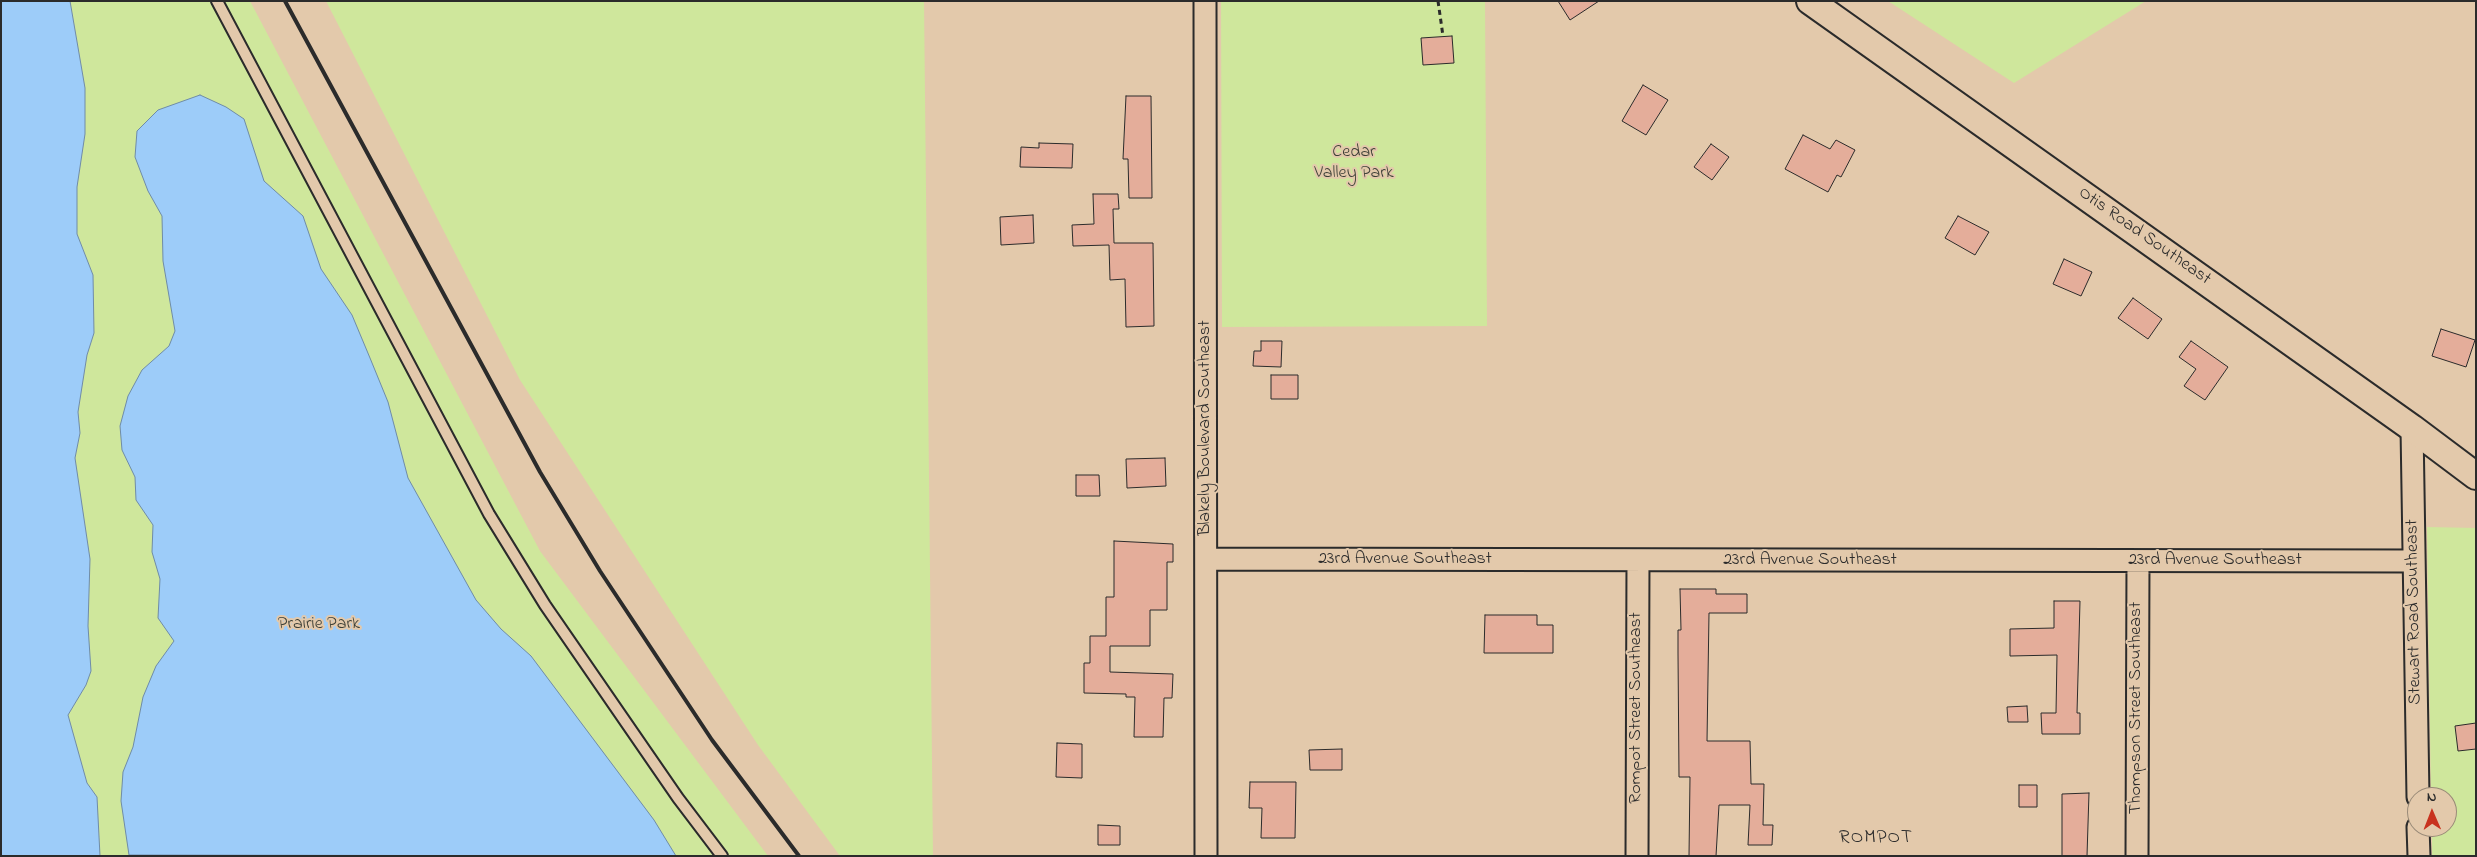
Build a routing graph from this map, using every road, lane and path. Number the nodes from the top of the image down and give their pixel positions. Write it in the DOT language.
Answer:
graph roads {
  1 [pos="217,1"];
  2 [pos="1205,1"];
  3 [pos="1438,1"];
  4 [pos="1810,1"];
  5 [pos="1442,36"];
  6 [pos="2412,428"];
  7 [pos="2476,476"];
  8 [pos="1207,559"];
  9 [pos="1638,561"];
  10 [pos="2138,561"];
  11 [pos="2414,561"];
  12 [pos="2418,787"];
  13 [pos="2418,837"];
  14 [pos="722,856"];
  15 [pos="1206,856"];
  16 [pos="1636,856"];
  17 [pos="2137,856"];
  18 [pos="2418,856"];
  1 -- 14 [label="lane"];
  2 -- 8 [label="street, Blakely Boulevard Southeast"];
  3 -- 5 [label="path"];
  4 -- 6 [label="street, Otis Road Southeast"];
  6 -- 7 [label="street, Otis Road Southeast"];
  6 -- 11 [label="street, Stewart Road Southeast"];
  8 -- 9 [label="street, 23rd Avenue Southeast"];
  8 -- 15 [label="street, Blakely Boulevard Southeast"];
  9 -- 10 [label="street, 23rd Avenue Southeast"];
  9 -- 16 [label="street, Rompot Street Southeast"];
  10 -- 11 [label="street, 23rd Avenue Southeast"];
  10 -- 17 [label="street, Thompson Street Southeast"];
  11 -- 12 [label="street, Stewart Road Southeast"];
  13 -- 18 [label="street"];
}
